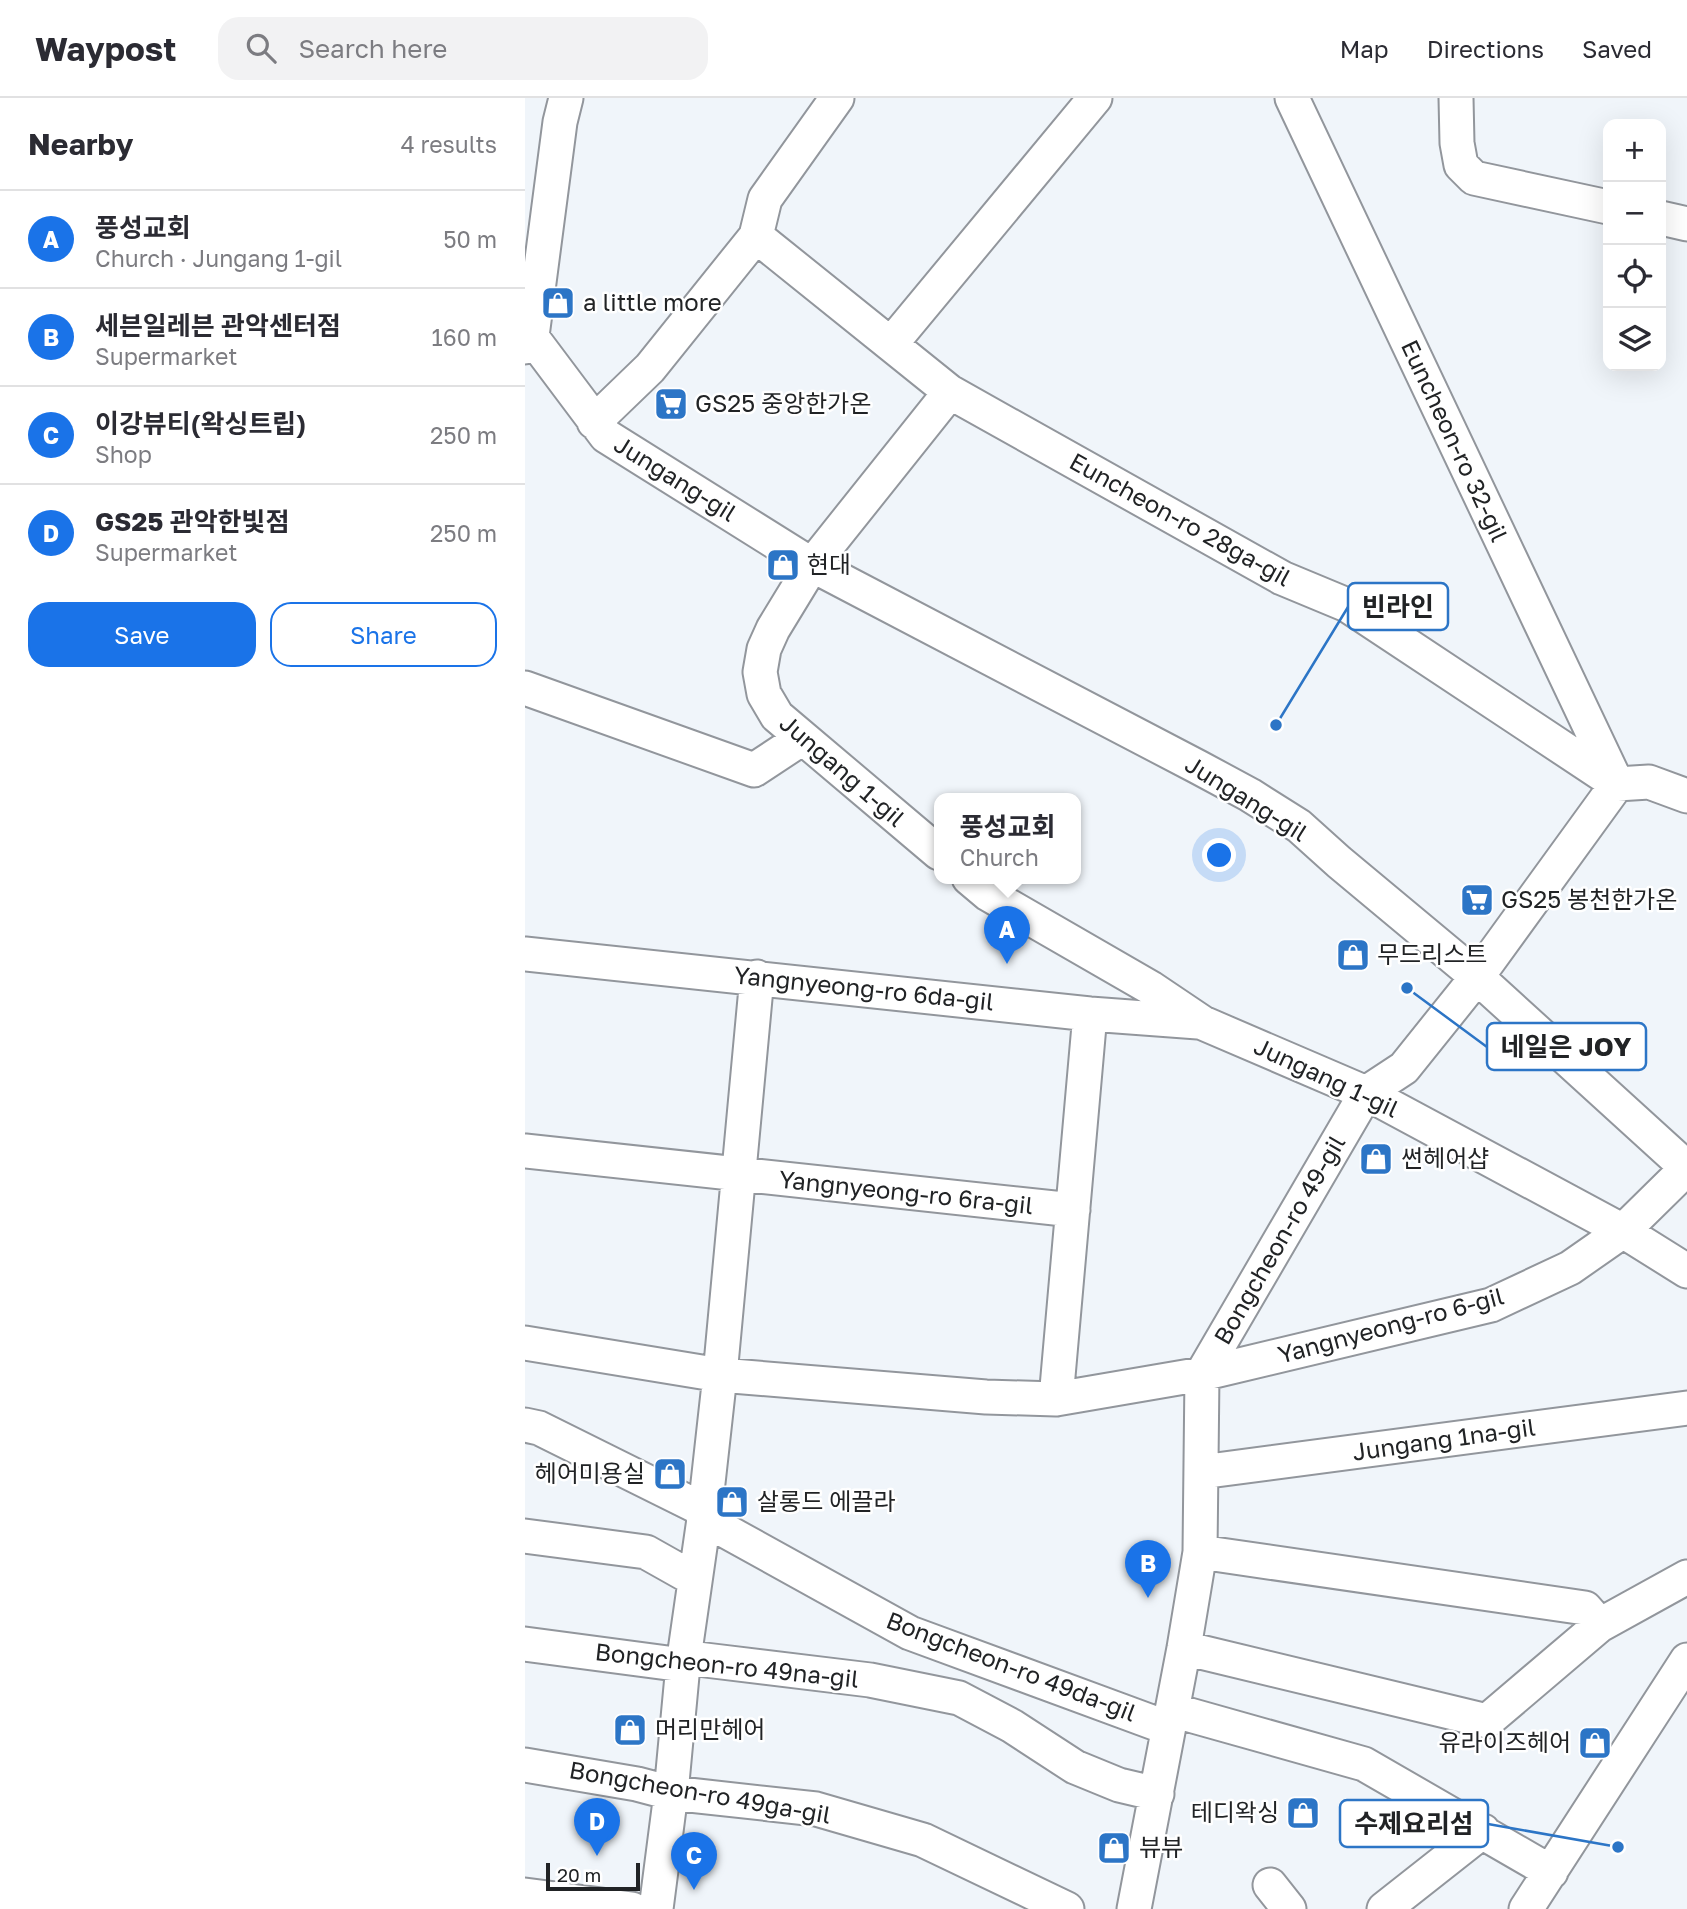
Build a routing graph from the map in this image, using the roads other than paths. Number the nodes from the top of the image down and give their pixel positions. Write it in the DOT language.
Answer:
graph roads {
  1 [pos="566,98"];
  2 [pos="837,98"];
  3 [pos="1095,98"];
  4 [pos="1292,98"];
  5 [pos="1456,98"];
  6 [pos="1603,206"];
  7 [pos="1666,219"];
  8 [pos="1687,224"];
  9 [pos="756,236"];
  10 [pos="528,337"];
  11 [pos="891,344"];
  12 [pos="950,392"];
  13 [pos="594,422"];
  14 [pos="812,565"];
  15 [pos="525,688"];
  16 [pos="801,738"];
  17 [pos="1617,784"];
  18 [pos="1687,796"];
  19 [pos="934,849"];
  20 [pos="976,884"];
  21 [pos="525,954"];
  22 [pos="757,977"];
  23 [pos="1477,977"];
  24 [pos="1090,1014"];
  25 [pos="1203,1023"];
  26 [pos="1366,1093"];
  27 [pos="525,1151"];
  28 [pos="1687,1168"];
  29 [pos="739,1175"];
  30 [pos="1073,1210"];
  31 [pos="1623,1231"];
  32 [pos="1687,1271"];
  33 [pos="525,1343"];
  34 [pos="1202,1374"];
  35 [pos="720,1375"];
  36 [pos="1056,1399"];
  37 [pos="1687,1408"];
  38 [pos="525,1425"];
  39 [pos="1201,1472"];
  40 [pos="704,1519"];
  41 [pos="525,1536"];
  42 [pos="1200,1552"];
  43 [pos="1687,1577"];
  44 [pos="694,1579"];
  45 [pos="1593,1616"];
  46 [pos="525,1644"];
  47 [pos="1184,1648"];
  48 [pos="1687,1660"];
  49 [pos="683,1664"];
  50 [pos="1170,1719"];
  51 [pos="525,1765"];
  52 [pos="671,1793"];
  53 [pos="1157,1794"];
  54 [pos="1483,1831"];
  55 [pos="1551,1872"];
  56 [pos="525,1895"];
  57 [pos="632,1909"];
  58 [pos="656,1909"];
  59 [pos="1067,1909"];
  60 [pos="1134,1909"];
  61 [pos="1384,1909"];
  62 [pos="1526,1909"];
  1 -- 10 [label="street"];
  2 -- 9 [label="street"];
  3 -- 11 [label="street"];
  4 -- 17 [label="street, Euncheon-ro 32-gil"];
  5 -- 6 [label="street"];
  7 -- 8 [label="street"];
  9 -- 11 [label="street, Euncheon-ro 28ga-gil"];
  9 -- 13 [label="street"];
  10 -- 13 [label="street, Jungang-gil"];
  11 -- 12 [label="street, Euncheon-ro 28ga-gil"];
  12 -- 14 [label="street"];
  12 -- 17 [label="street, Euncheon-ro 28ga-gil"];
  13 -- 14 [label="street, Jungang-gil"];
  14 -- 16 [label="street, Jungang 1-gil"];
  14 -- 23 [label="street, Jungang-gil"];
  15 -- 16 [label="street"];
  16 -- 19 [label="street, Jungang 1-gil"];
  17 -- 18 [label="street"];
  17 -- 23 [label="street"];
  20 -- 25 [label="street, Jungang 1-gil"];
  21 -- 22 [label="street, Yangnyeong-ro 6da-gil"];
  22 -- 24 [label="street, Yangnyeong-ro 6da-gil"];
  22 -- 29 [label="street"];
  23 -- 26 [label="street, Bongcheon-ro 49-gil"];
  23 -- 28 [label="street, Jungang-gil"];
  24 -- 25 [label="street, Yangnyeong-ro 6da-gil"];
  24 -- 30 [label="street"];
  25 -- 26 [label="street, Jungang 1-gil"];
  26 -- 31 [label="street, Jungang 1-gil"];
  26 -- 34 [label="street, Bongcheon-ro 49-gil"];
  27 -- 29 [label="street, Yangnyeong-ro 6ra-gil"];
  28 -- 31 [label="street, Yangnyeong-ro 6-gil"];
  29 -- 30 [label="street, Yangnyeong-ro 6ra-gil"];
  29 -- 35 [label="street"];
  30 -- 36 [label="street"];
  31 -- 32 [label="street, Jungang 1-gil"];
  31 -- 34 [label="street, Yangnyeong-ro 6-gil"];
  33 -- 35 [label="street, Yangnyeong-ro 6-gil"];
  34 -- 36 [label="street, Yangnyeong-ro 6-gil"];
  34 -- 39 [label="street, Bongcheon-ro 49-gil"];
  35 -- 36 [label="street, Yangnyeong-ro 6-gil"];
  35 -- 40 [label="street"];
  37 -- 39 [label="street, Jungang 1na-gil"];
  38 -- 40 [label="street, Bongcheon-ro 49da-gil"];
  39 -- 42 [label="street, Bongcheon-ro 49-gil"];
  40 -- 44 [label="street"];
  40 -- 50 [label="street, Bongcheon-ro 49da-gil"];
  41 -- 44 [label="street"];
  42 -- 45 [label="street"];
  42 -- 47 [label="street, Bongcheon-ro 49-gil"];
  43 -- 45 [label="street"];
  44 -- 49 [label="street"];
  45 -- 47 [label="street"];
  46 -- 49 [label="street, Bongcheon-ro 49na-gil"];
  47 -- 50 [label="street, Bongcheon-ro 49-gil"];
  48 -- 55 [label="street"];
  49 -- 52 [label="street"];
  49 -- 53 [label="street, Bongcheon-ro 49na-gil"];
  50 -- 53 [label="street, Bongcheon-ro 49-gil"];
  50 -- 54 [label="street"];
  51 -- 52 [label="street, Bongcheon-ro 49ga-gil"];
  52 -- 58 [label="street"];
  52 -- 59 [label="street, Bongcheon-ro 49ga-gil"];
  53 -- 60 [label="street, Bongcheon-ro 49-gil"];
  54 -- 55 [label="street"];
  54 -- 61 [label="street"];
  55 -- 62 [label="street"];
  56 -- 57 [label="street"];
}
